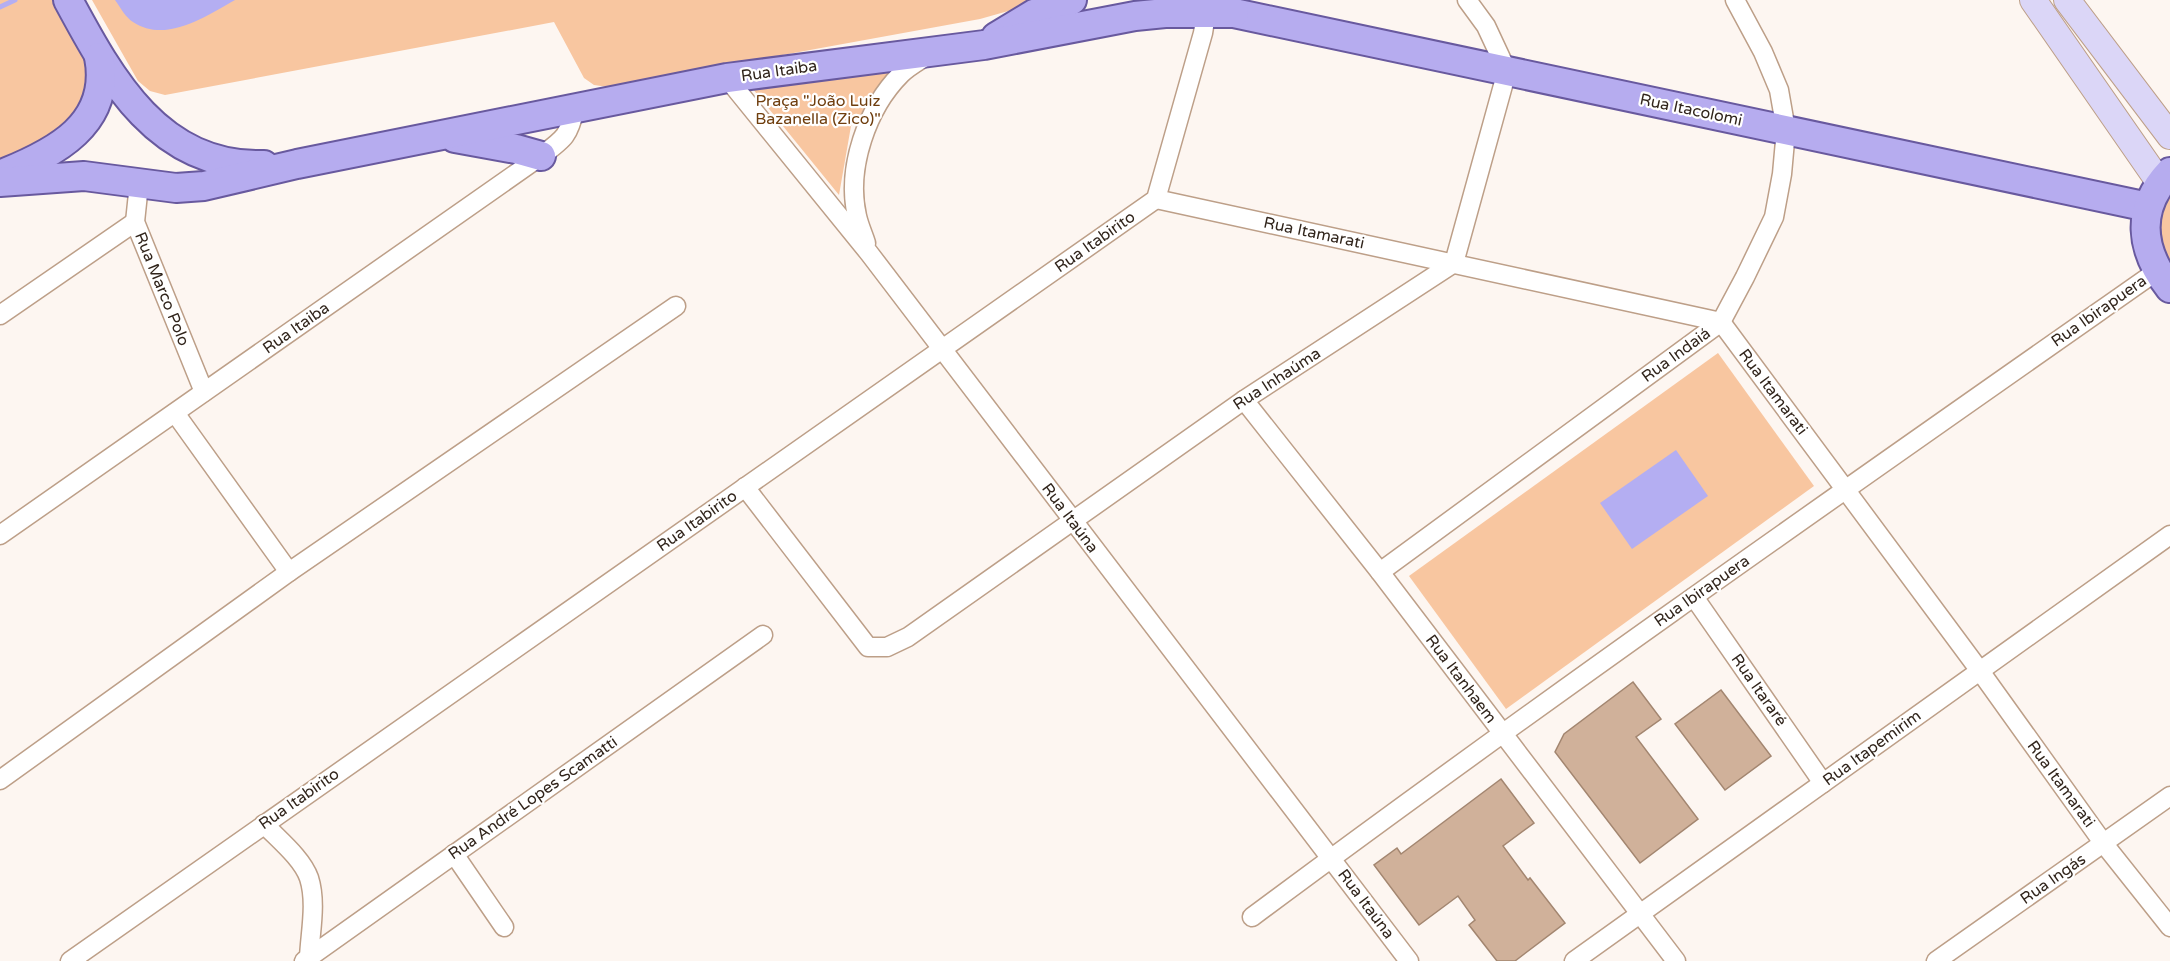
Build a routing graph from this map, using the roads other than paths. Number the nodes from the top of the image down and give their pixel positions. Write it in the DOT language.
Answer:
graph roads {
  1 [pos="68,0"];
  2 [pos="1073,0"];
  3 [pos="1467,0"];
  4 [pos="1735,0"];
  5 [pos="2033,0"];
  6 [pos="2067,0"];
  7 [pos="1210,6"];
  8 [pos="1040,7"];
  9 [pos="1145,8"];
  10 [pos="1101,23"];
  11 [pos="984,45"];
  12 [pos="934,50"];
  13 [pos="99,57"];
  14 [pos="1507,71"];
  15 [pos="728,78"];
  16 [pos="575,108"];
  17 [pos="1786,130"];
  18 [pos="438,136"];
  19 [pos="2170,136"];
  20 [pos="542,156"];
  21 [pos="297,164"];
  22 [pos="0,175"];
  23 [pos="0,182"];
  24 [pos="139,184"];
  25 [pos="2159,187"];
  26 [pos="1156,199"];
  27 [pos="135,222"];
  28 [pos="869,253"];
  29 [pos="1454,263"];
  30 [pos="2163,279"];
  31 [pos="676,306"];
  32 [pos="0,315"];
  33 [pos="1721,322"];
  34 [pos="942,349"];
  35 [pos="204,392"];
  36 [pos="1244,400"];
  37 [pos="175,413"];
  38 [pos="745,487"];
  39 [pos="1846,489"];
  40 [pos="1073,522"];
  41 [pos="0,535"];
  42 [pos="2170,535"];
  43 [pos="1380,572"];
  44 [pos="289,573"];
  45 [pos="1694,597"];
  46 [pos="763,635"];
  47 [pos="1980,671"];
  48 [pos="1503,733"];
  49 [pos="0,780"];
  50 [pos="1823,783"];
  51 [pos="2170,796"];
  52 [pos="264,824"];
  53 [pos="2104,844"];
  54 [pos="454,854"];
  55 [pos="1332,858"];
  56 [pos="1640,915"];
  57 [pos="1252,917"];
  58 [pos="504,927"];
  59 [pos="2170,927"];
  60 [pos="306,959"];
  61 [pos="70,961"];
  62 [pos="1409,961"];
  63 [pos="1574,961"];
  64 [pos="1676,961"];
  65 [pos="1936,961"];
  1 -- 13 [label="main road, Rua Itaiba"];
  2 -- 8 [label="main road, Rua Itaiba"];
  2 -- 10 [label="main road"];
  3 -- 14 [label="street"];
  4 -- 17 [label="street, Rua Indaiá"];
  5 -- 25 [label="main road"];
  6 -- 19 [label="main road"];
  7 -- 9 [label="main road, Rua Itaiba"];
  7 -- 14 [label="main road, Rua Itacolomi"];
  7 -- 26 [label="street"];
  8 -- 11 [label="main road, Rua Itaiba"];
  9 -- 10 [label="main road, Rua Itaiba"];
  10 -- 11 [label="main road, Rua Itaiba"];
  11 -- 12 [label="main road, Rua Itaiba"];
  12 -- 15 [label="main road, Rua Itaiba"];
  12 -- 28 [label="street"];
  13 -- 21 [label="main road, Rua Itaiba"];
  13 -- 22 [label="main road"];
  14 -- 17 [label="main road, Rua Itacolomi"];
  14 -- 29 [label="street"];
  15 -- 16 [label="main road, Rua Itaiba"];
  15 -- 28 [label="street, Rua Itaúna"];
  16 -- 18 [label="main road, Rua Itaiba"];
  16 -- 20 [label="street, Rua Itaiba"];
  17 -- 25 [label="main road, Rua Itacolomi"];
  17 -- 33 [label="street, Rua Indaiá"];
  18 -- 20 [label="main road"];
  18 -- 21 [label="main road, Rua Itaiba"];
  20 -- 35 [label="street, Rua Itaiba"];
  21 -- 24 [label="main road, Rua Itaiba"];
  23 -- 24 [label="main road, Rua Itaiba"];
  24 -- 27 [label="street, Rua Marco Polo"];
  25 -- 30 [label="main road"];
  26 -- 29 [label="street, Rua Itamarati"];
  26 -- 34 [label="street, Rua Itabirito"];
  27 -- 32 [label="street"];
  27 -- 35 [label="street, Rua Marco Polo"];
  28 -- 34 [label="street, Rua Itaúna"];
  29 -- 33 [label="street, Rua Itamarati"];
  29 -- 36 [label="street, Rua Inhaúma"];
  30 -- 39 [label="street, Rua Ibirapuera"];
  31 -- 44 [label="street"];
  33 -- 39 [label="street, Rua Itamarati"];
  33 -- 43 [label="street, Rua Indaiá"];
  34 -- 38 [label="street, Rua Itabirito"];
  34 -- 40 [label="street, Rua Itaúna"];
  35 -- 37 [label="street, Rua Itaiba"];
  36 -- 40 [label="street, Rua Inhaúma"];
  36 -- 43 [label="street, Rua Itanhaem"];
  37 -- 41 [label="street, Rua Itaiba"];
  37 -- 44 [label="street"];
  38 -- 40 [label="street, Rua Inhaúma"];
  38 -- 52 [label="street, Rua Itabirito"];
  39 -- 45 [label="street, Rua Ibirapuera"];
  39 -- 47 [label="street, Rua Itamarati"];
  40 -- 55 [label="street, Rua Itaúna"];
  42 -- 47 [label="street, Rua Itapemirim"];
  43 -- 48 [label="street, Rua Itanhaem"];
  44 -- 49 [label="street"];
  45 -- 48 [label="street, Rua Ibirapuera"];
  45 -- 50 [label="street, Rua Itararé"];
  46 -- 54 [label="street, Rua André Lopes Scamatti"];
  47 -- 50 [label="street, Rua Itapemirim"];
  47 -- 53 [label="street, Rua Itamarati"];
  48 -- 55 [label="street, Rua Ibirapuera"];
  48 -- 56 [label="street, Rua Itanhaem"];
  50 -- 56 [label="street, Rua Itapemirim"];
  51 -- 53 [label="street, Rua Ingás"];
  52 -- 60 [label="street"];
  52 -- 61 [label="street, Rua Itabirito"];
  53 -- 59 [label="street, Rua Itamarati"];
  53 -- 65 [label="street, Rua Ingás"];
  54 -- 58 [label="street"];
  54 -- 60 [label="street, Rua André Lopes Scamatti"];
  55 -- 57 [label="street, Rua Ibirapuera"];
  55 -- 62 [label="street, Rua Itaúna"];
  56 -- 63 [label="street, Rua Itapemirim"];
  56 -- 64 [label="street, Rua Itanhaem"];
}
